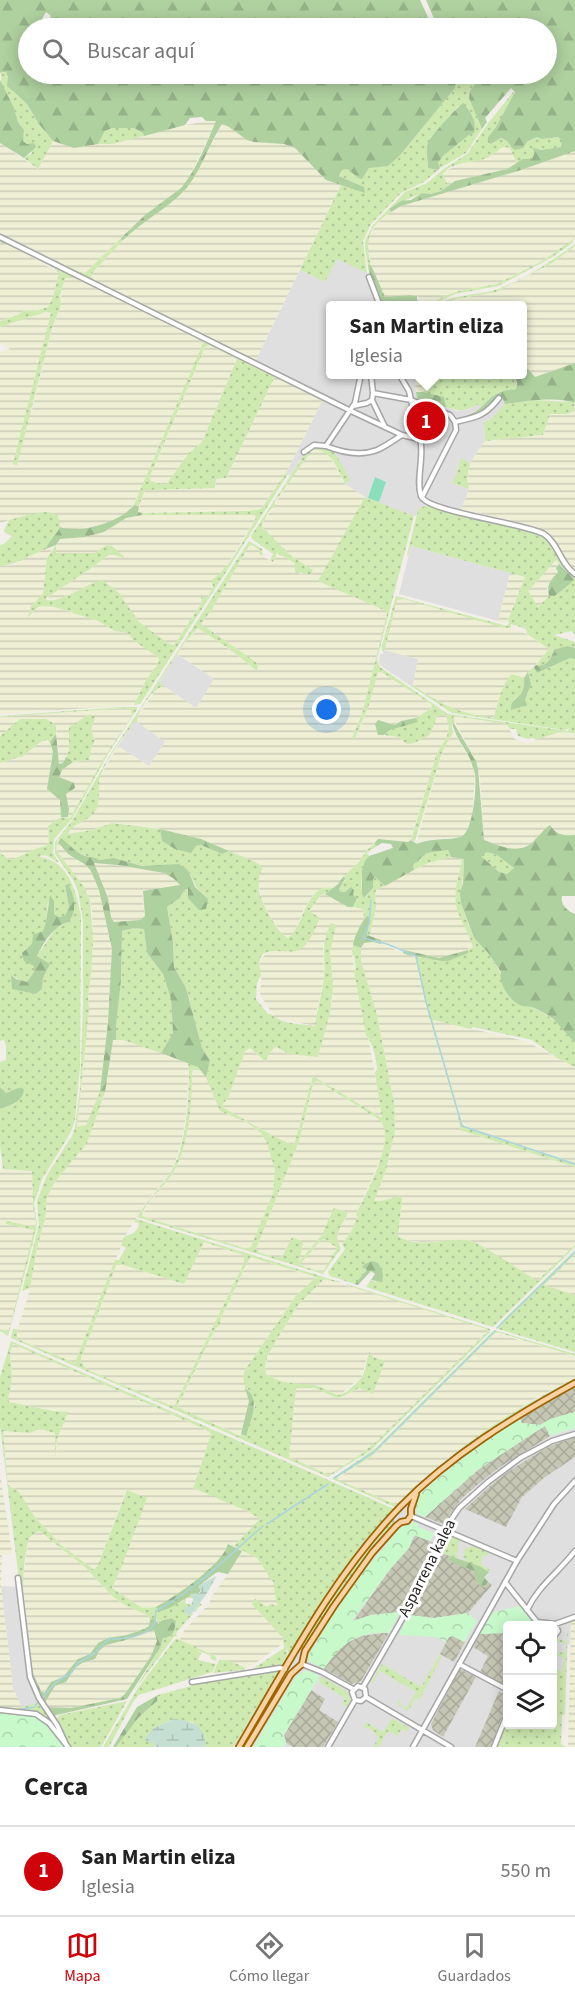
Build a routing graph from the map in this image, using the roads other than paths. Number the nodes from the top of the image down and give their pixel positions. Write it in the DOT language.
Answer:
graph roads {
  1 [pos="0,237"];
  2 [pos="369,277"];
  3 [pos="378,301"];
  4 [pos="360,379"];
  5 [pos="371,379"];
  6 [pos="402,379"];
  7 [pos="373,393"];
  8 [pos="499,398"];
  9 [pos="372,400"];
  10 [pos="411,400"];
  11 [pos="351,408"];
  12 [pos="455,422"];
  13 [pos="386,427"];
  14 [pos="402,435"];
  15 [pos="419,439"];
  16 [pos="326,446"];
  17 [pos="304,452"];
  18 [pos="422,498"];
  19 [pos="575,574"];
  20 [pos="575,1383"];
  21 [pos="575,1434"];
  22 [pos="575,1481"];
  23 [pos="418,1492"];
  24 [pos="403,1504"];
  25 [pos="411,1509"];
  26 [pos="394,1515"];
  27 [pos="411,1516"];
  28 [pos="401,1522"];
  29 [pos="444,1530"];
  30 [pos="575,1551"];
  31 [pos="517,1561"];
  32 [pos="18,1578"];
  33 [pos="505,1582"];
  34 [pos="527,1610"];
  35 [pos="575,1617"];
  36 [pos="536,1621"];
  37 [pos="557,1623"];
  38 [pos="294,1652"];
  39 [pos="303,1657"];
  40 [pos="302,1664"];
  41 [pos="459,1664"];
  42 [pos="286,1667"];
  43 [pos="295,1669"];
  44 [pos="192,1682"];
  45 [pos="363,1687"];
  46 [pos="503,1688"];
  47 [pos="353,1689"];
  48 [pos="366,1697"];
  49 [pos="355,1700"];
  50 [pos="0,1710"];
  51 [pos="503,1723"];
  52 [pos="422,1730"];
  53 [pos="65,1742"];
  54 [pos="68,1747"];
  55 [pos="238,1747"];
  56 [pos="247,1747"];
  57 [pos="328,1747"];
  58 [pos="413,1747"];
  59 [pos="451,1747"];
  60 [pos="494,1747"];
  1 -- 11 [label="street"];
  2 -- 3 [label="street"];
  4 -- 11 [label="street"];
  5 -- 7 [label="street"];
  6 -- 10 [label="street"];
  7 -- 9 [label="street"];
  7 -- 10 [label="street"];
  8 -- 12 [label="street"];
  9 -- 11 [label="street"];
  9 -- 13 [label="street"];
  10 -- 12 [label="street"];
  10 -- 15 [label="street"];
  11 -- 13 [label="street"];
  11 -- 16 [label="street"];
  12 -- 18 [label="street"];
  13 -- 14 [label="street"];
  14 -- 15 [label="street"];
  14 -- 16 [label="street"];
  15 -- 18 [label="street"];
  16 -- 17 [label="street"];
  18 -- 19 [label="street"];
  20 -- 23 [label="main road"];
  21 -- 29 [label="street, Asparrena kalea"];
  22 -- 31 [label="street"];
  23 -- 24 [label="main road"];
  23 -- 25 [label="main road"];
  24 -- 25 [label="main road"];
  24 -- 26 [label="main road"];
  25 -- 27 [label="main road"];
  26 -- 28 [label="main road"];
  26 -- 38 [label="main road"];
  27 -- 28 [label="main road"];
  27 -- 29 [label="street"];
  28 -- 39 [label="main road"];
  29 -- 31 [label="street"];
  29 -- 45 [label="street, Asparrena kalea"];
  30 -- 34 [label="street"];
  31 -- 33 [label="street"];
  32 -- 53 [label="street"];
  33 -- 34 [label="street"];
  33 -- 41 [label="street"];
  34 -- 36 [label="street"];
  35 -- 37 [label="street"];
  38 -- 39 [label="main road"];
  38 -- 42 [label="main road"];
  39 -- 40 [label="main road"];
  40 -- 43 [label="main road"];
  40 -- 47 [label="street"];
  41 -- 46 [label="street"];
  41 -- 52 [label="street"];
  42 -- 43 [label="main road"];
  42 -- 44 [label="street"];
  42 -- 55 [label="main road"];
  43 -- 56 [label="main road"];
  45 -- 47 [label="street"];
  45 -- 48 [label="street"];
  47 -- 49 [label="street"];
  48 -- 49 [label="street"];
  48 -- 52 [label="street"];
  49 -- 57 [label="street"];
  50 -- 53 [label="street"];
  51 -- 60 [label="street"];
  52 -- 58 [label="street"];
  52 -- 59 [label="street"];
  53 -- 54 [label="street"];
}
